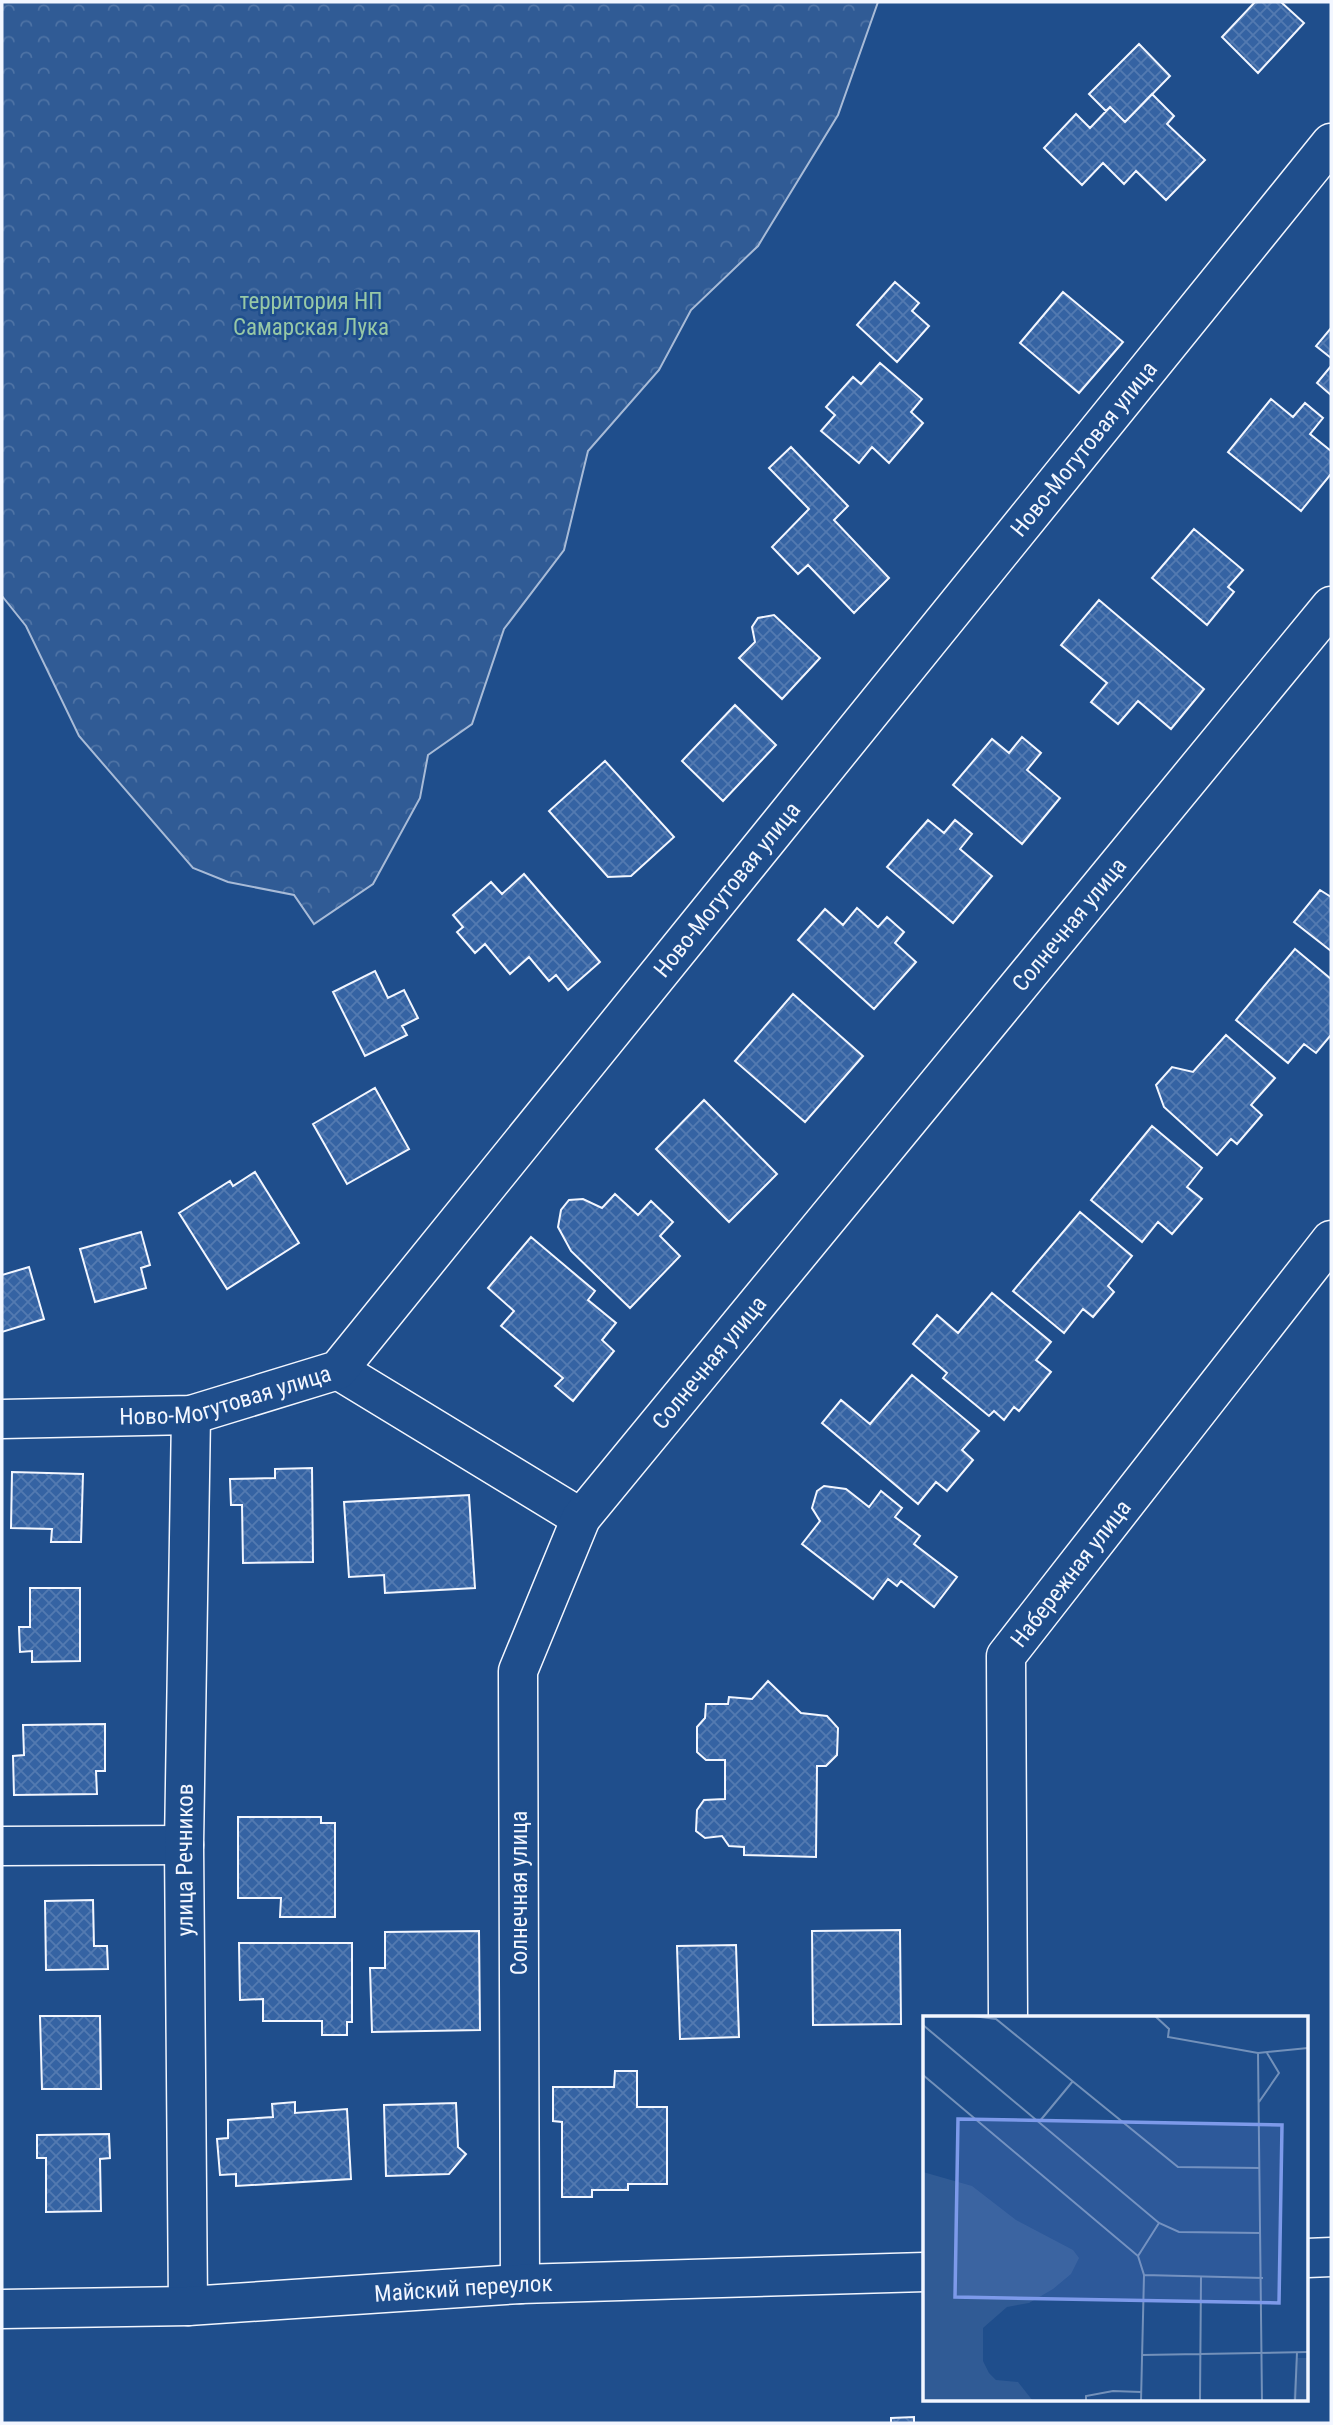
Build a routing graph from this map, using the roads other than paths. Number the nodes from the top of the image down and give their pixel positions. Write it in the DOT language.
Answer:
graph roads {
  1 [pos="1331,143"];
  2 [pos="1330,612"];
  3 [pos="1331,1240"];
  4 [pos="338,1370"];
  5 [pos="191,1415"];
  6 [pos="2,1419"];
  7 [pos="581,1518"];
  8 [pos="184,1845"];
  9 [pos="2,1846"];
  10 [pos="1008,2016"];
  11 [pos="1331,2257"];
  12 [pos="1308,2258"];
  13 [pos="923,2272"];
  14 [pos="520,2284"];
  15 [pos="188,2306"];
  16 [pos="2,2309"];
  1 -- 4 [label="street, Ново-Могутовая улица"];
  2 -- 7 [label="street, Солнечная улица"];
  3 -- 10 [label="street, Набережная улица"];
  4 -- 5 [label="street, Ново-Могутовая улица"];
  4 -- 7 [label="street"];
  5 -- 6 [label="street, Ново-Могутовая улица"];
  5 -- 8 [label="street, улица Речников"];
  7 -- 14 [label="street, Солнечная улица"];
  8 -- 9 [label="street"];
  8 -- 15 [label="street, улица Речников"];
  11 -- 12 [label="street"];
  13 -- 14 [label="street, Майский переулок"];
  14 -- 15 [label="street, Майский переулок"];
  15 -- 16 [label="street, Майский переулок"];
}
